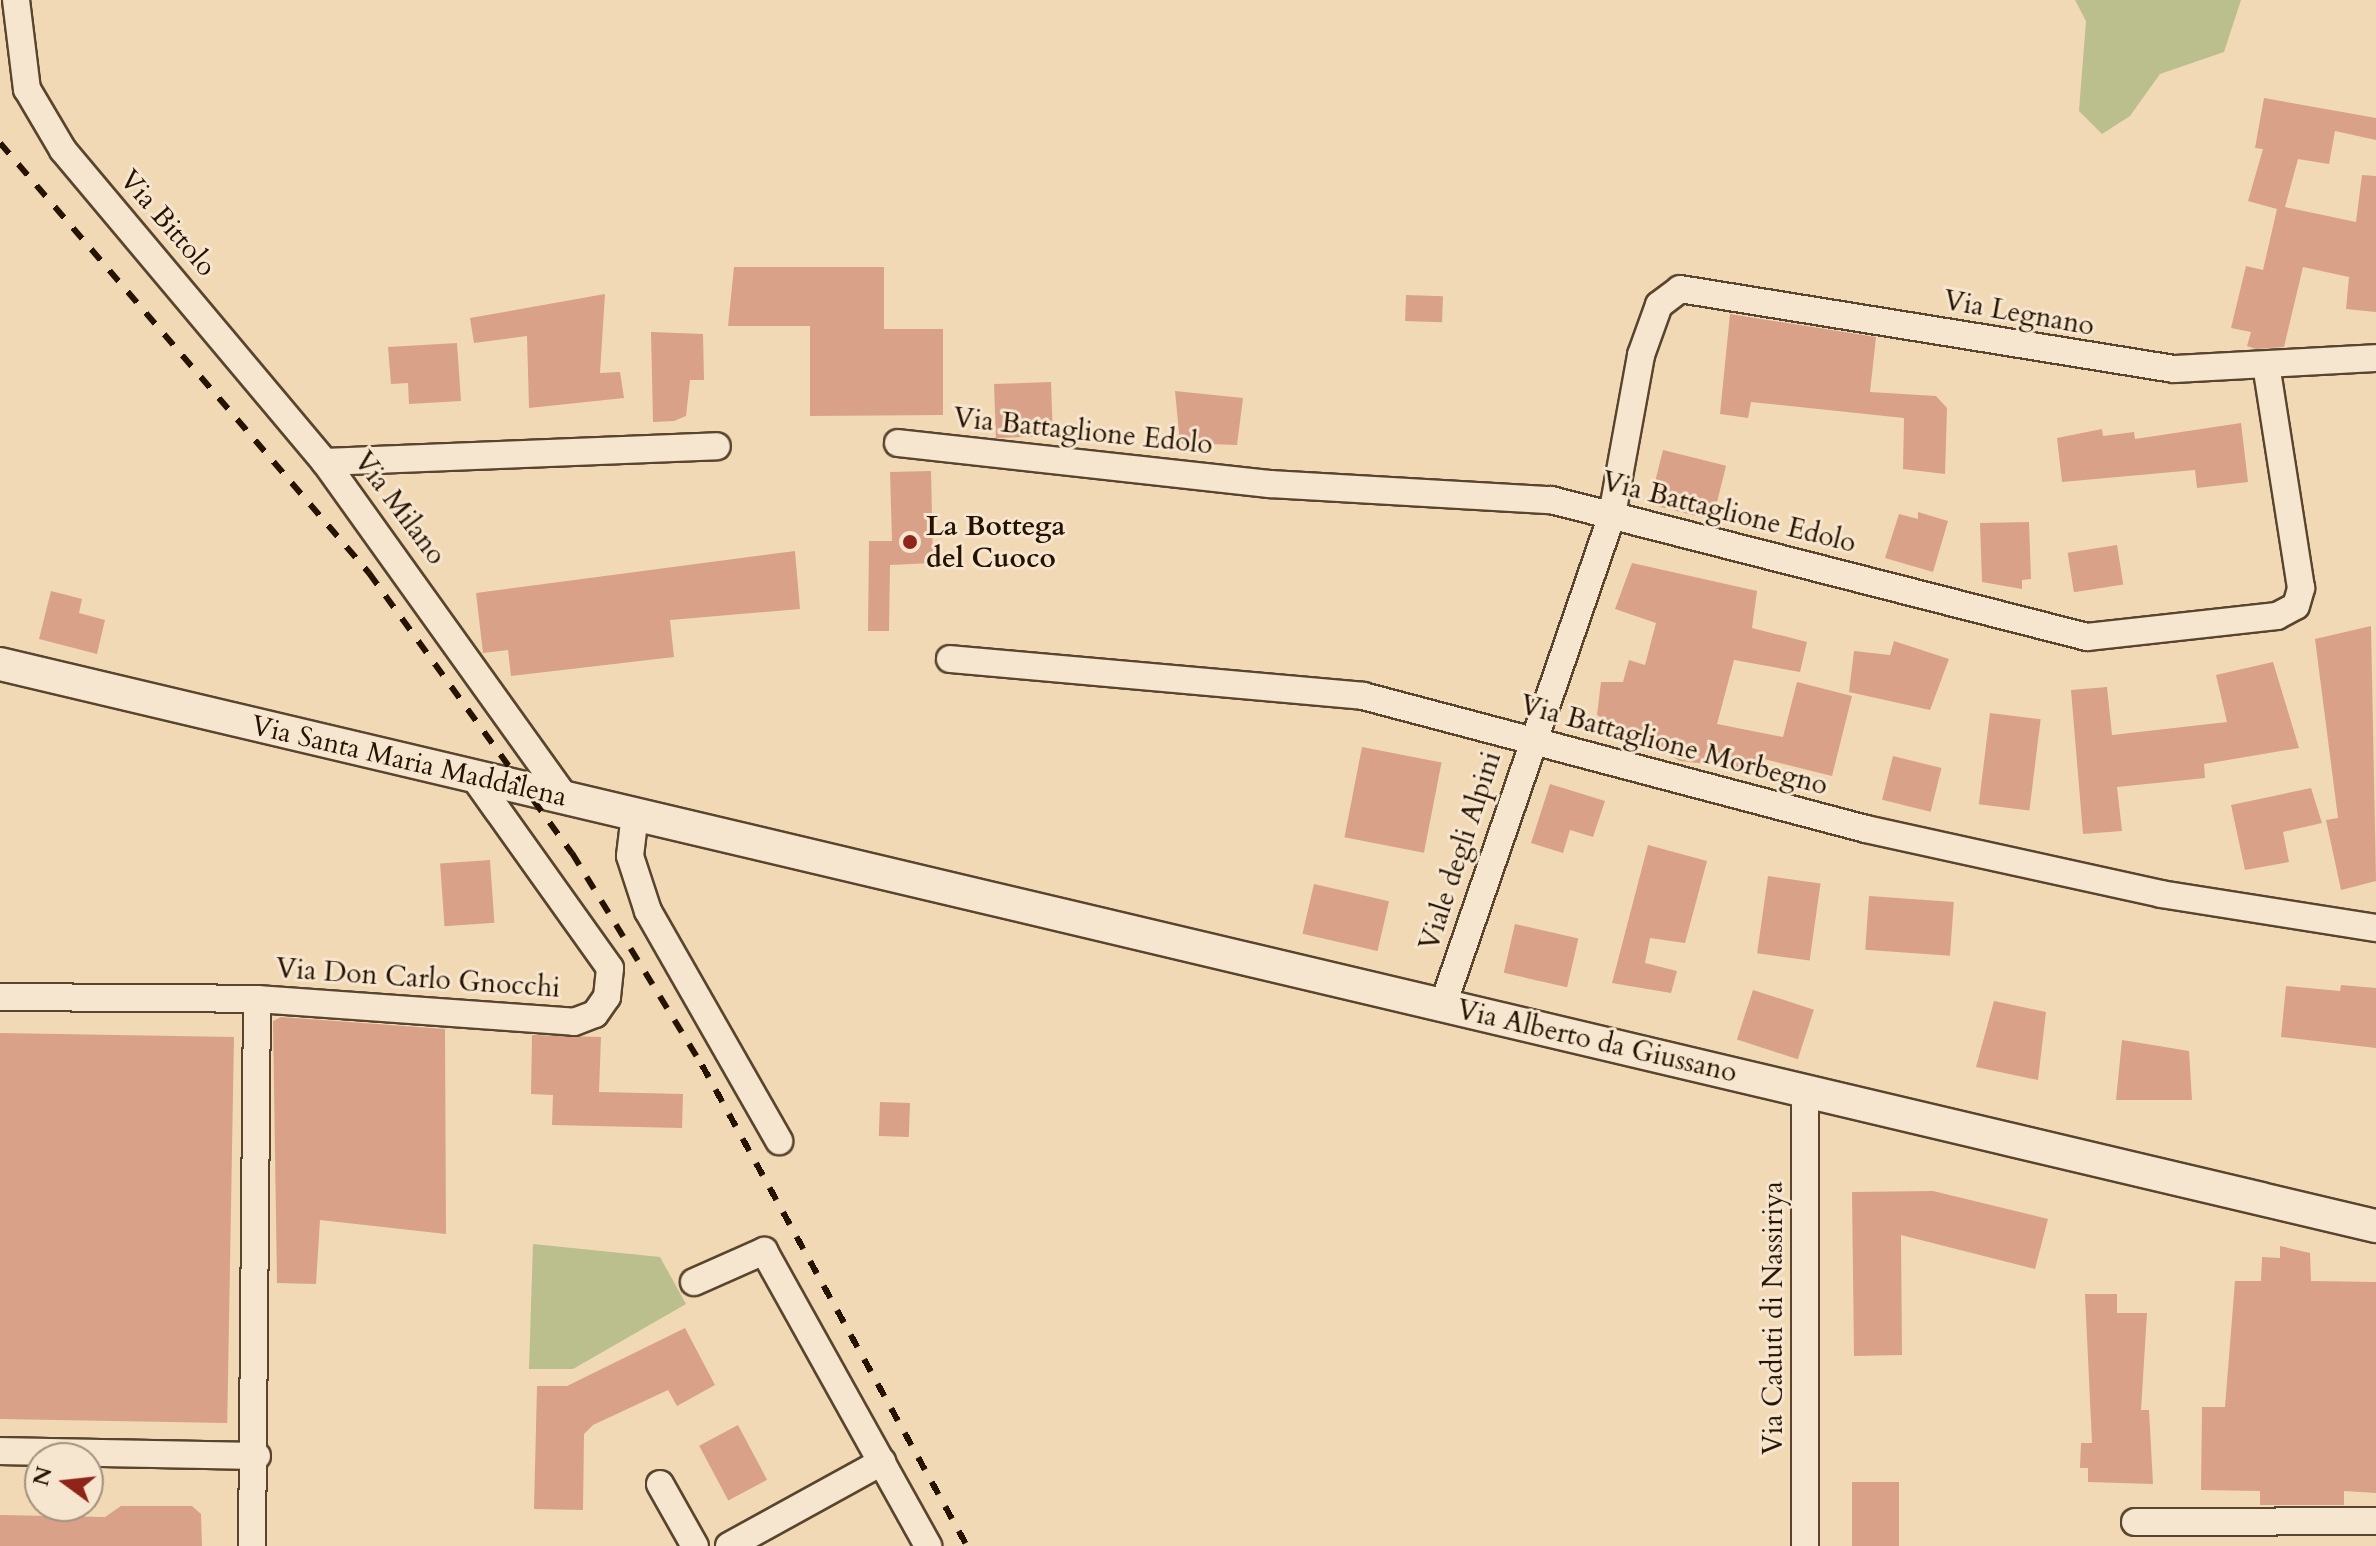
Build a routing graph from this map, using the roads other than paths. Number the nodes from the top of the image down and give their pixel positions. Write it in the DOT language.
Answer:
graph roads {
  1 [pos="16,0"];
  2 [pos="1659,305"];
  3 [pos="2376,358"];
  4 [pos="2267,370"];
  5 [pos="898,443"];
  6 [pos="717,446"];
  7 [pos="325,462"];
  8 [pos="1612,515"];
  9 [pos="950,659"];
  10 [pos="0,664"];
  11 [pos="1530,739"];
  12 [pos="474,777"];
  13 [pos="565,797"];
  14 [pos="635,814"];
  15 [pos="818,855"];
  16 [pos="2376,928"];
  17 [pos="0,997"];
  18 [pos="257,999"];
  19 [pos="1443,1005"];
  20 [pos="1805,1090"];
  21 [pos="779,1141"];
  22 [pos="2376,1226"];
  23 [pos="694,1282"];
  24 [pos="0,1451"];
  25 [pos="257,1456"];
  26 [pos="882,1462"];
  27 [pos="660,1484"];
  28 [pos="2376,1521"];
  29 [pos="2135,1522"];
  30 [pos="252,1546"];
  31 [pos="695,1546"];
  32 [pos="729,1546"];
  33 [pos="928,1546"];
  34 [pos="1805,1546"];
  1 -- 7 [label="street, Via Bittolo"];
  2 -- 4 [label="street, Via Legnano"];
  2 -- 8 [label="street, Viale degli Alpini"];
  3 -- 4 [label="street, Via Legnano"];
  4 -- 8 [label="street, Via Battaglione Edolo"];
  5 -- 8 [label="street, Via Battaglione Edolo"];
  6 -- 7 [label="street, Via Milano"];
  7 -- 13 [label="street, Via Milano"];
  8 -- 11 [label="street, Viale degli Alpini"];
  9 -- 11 [label="street, Via Battaglione Morbegno"];
  10 -- 12 [label="street, Via Santa Maria Maddalena"];
  11 -- 16 [label="street, Via Battaglione Morbegno"];
  11 -- 19 [label="street, Viale degli Alpini"];
  12 -- 13 [label="street, Via Santa Maria Maddalena"];
  12 -- 18 [label="street, Via Don Carlo Gnocchi"];
  13 -- 14 [label="street, Via Santa Maria Maddalena"];
  14 -- 15 [label="street, Via Santa Maria Maddalena"];
  14 -- 21 [label="street"];
  15 -- 19 [label="street, Via Alberto da Giussano"];
  17 -- 18 [label="street"];
  18 -- 25 [label="street, Via Don Carlo Gnocchi"];
  19 -- 20 [label="street, Via Alberto da Giussano"];
  20 -- 22 [label="street, Via Alberto da Giussano"];
  20 -- 34 [label="street, Via Caduti di Nassiriya"];
  23 -- 26 [label="street"];
  24 -- 25 [label="street"];
  25 -- 30 [label="street, Via Don Carlo Gnocchi"];
  26 -- 32 [label="street"];
  26 -- 33 [label="street"];
  27 -- 31 [label="street"];
  28 -- 29 [label="street"];
}
